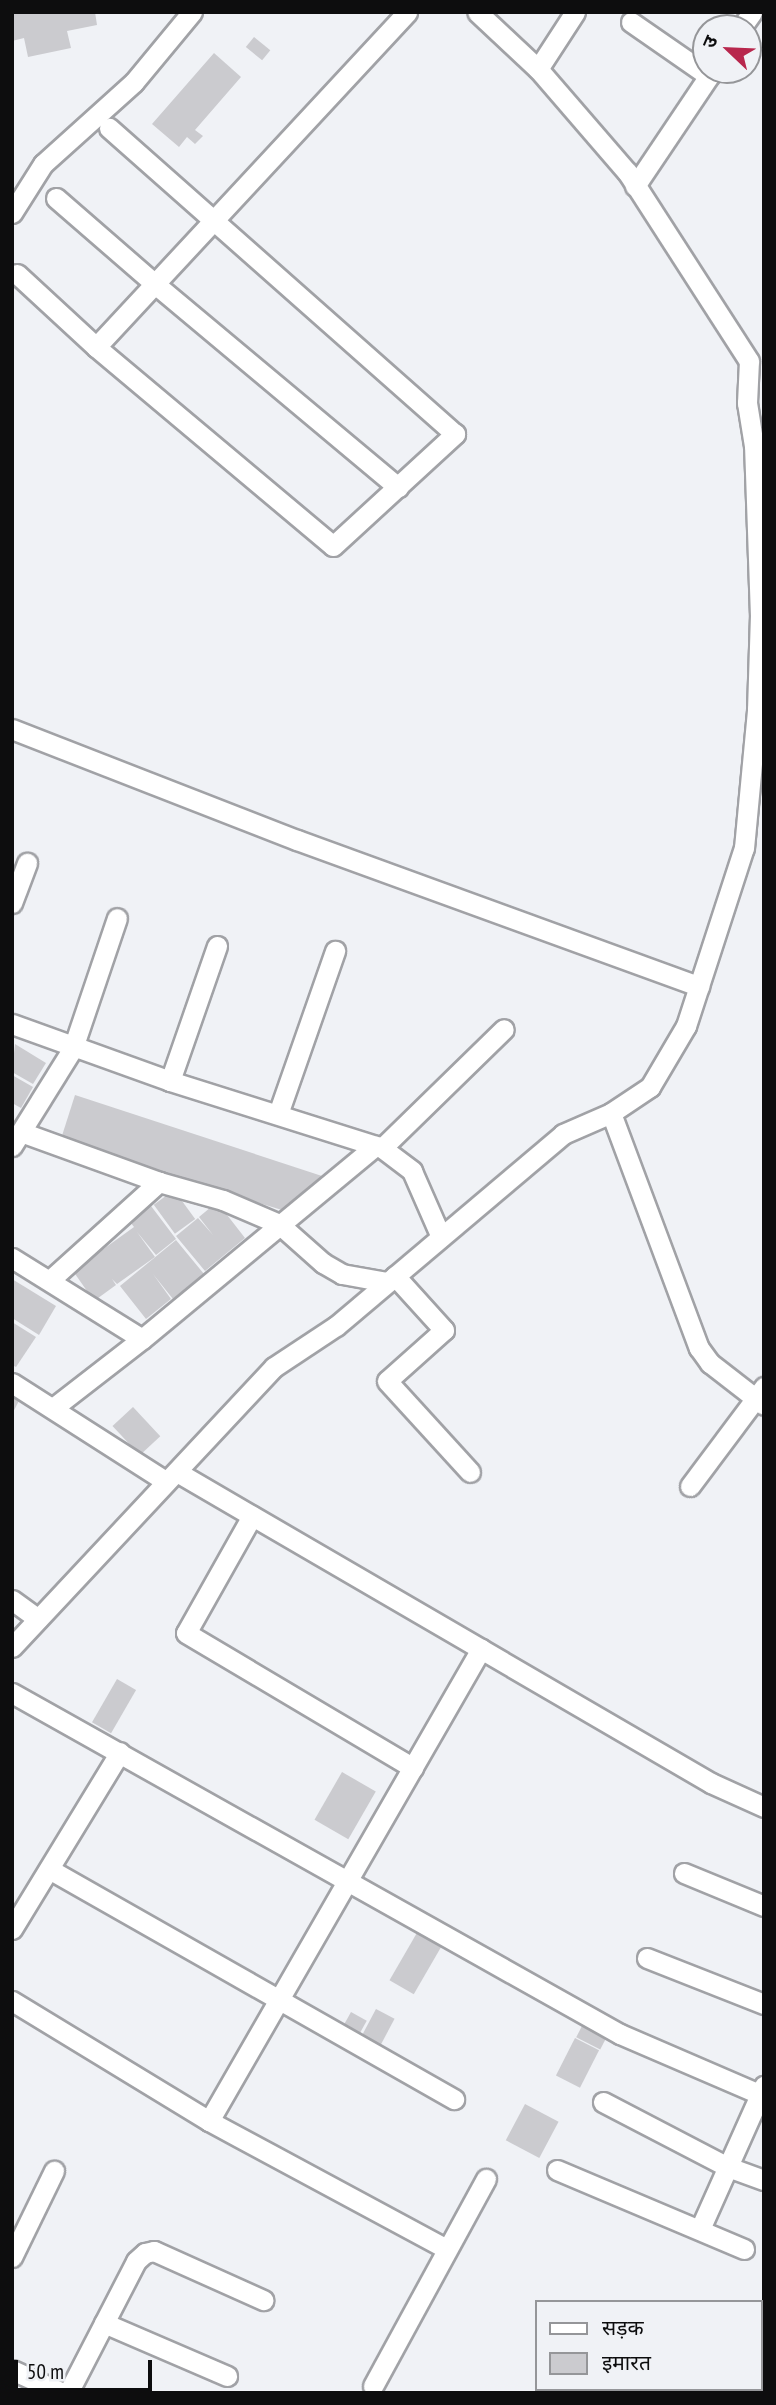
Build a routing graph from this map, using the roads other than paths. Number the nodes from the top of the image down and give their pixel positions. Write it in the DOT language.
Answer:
graph roads {
  1 [pos="192,12"];
  2 [pos="407,12"];
  3 [pos="477,12"];
  4 [pos="575,12"];
  5 [pos="631,22"];
  6 [pos="692,61"];
  7 [pos="538,69"];
  8 [pos="704,84"];
  9 [pos="109,128"];
  10 [pos="635,186"];
  11 [pos="56,198"];
  12 [pos="12,213"];
  13 [pos="215,219"];
  14 [pos="17,274"];
  15 [pos="155,284"];
  16 [pos="96,347"];
  17 [pos="756,362"];
  18 [pos="398,487"];
  19 [pos="12,729"];
  20 [pos="27,863"];
  21 [pos="12,903"];
  22 [pos="117,918"];
  23 [pos="217,946"];
  24 [pos="335,951"];
  25 [pos="699,986"];
  26 [pos="12,1024"];
  27 [pos="504,1029"];
  28 [pos="73,1048"];
  29 [pos="170,1081"];
  30 [pos="611,1113"];
  31 [pos="278,1114"];
  32 [pos="16,1139"];
  33 [pos="378,1147"];
  34 [pos="159,1182"];
  35 [pos="279,1224"];
  36 [pos="441,1237"];
  37 [pos="12,1258"];
  38 [pos="391,1279"];
  39 [pos="50,1280"];
  40 [pos="142,1339"];
  41 [pos="12,1383"];
  42 [pos="761,1397"];
  43 [pos="53,1408"];
  44 [pos="470,1472"];
  45 [pos="171,1477"];
  46 [pos="690,1486"];
  47 [pos="252,1516"];
  48 [pos="12,1600"];
  49 [pos="38,1619"];
  50 [pos="12,1647"];
  51 [pos="481,1649"];
  52 [pos="12,1693"];
  53 [pos="120,1752"];
  54 [pos="412,1768"];
  55 [pos="764,1807"];
  56 [pos="49,1869"];
  57 [pos="684,1873"];
  58 [pos="346,1881"];
  59 [pos="764,1906"];
  60 [pos="12,1930"];
  61 [pos="647,1958"];
  62 [pos="277,2000"];
  63 [pos="12,2001"];
  64 [pos="764,2004"];
  65 [pos="762,2092"];
  66 [pos="454,2099"];
  67 [pos="603,2102"];
  68 [pos="209,2121"];
  69 [pos="728,2167"];
  70 [pos="557,2169"];
  71 [pos="54,2171"];
  72 [pos="486,2179"];
  73 [pos="764,2180"];
  74 [pos="700,2229"];
  75 [pos="447,2249"];
  76 [pos="744,2249"];
  77 [pos="12,2257"];
  78 [pos="262,2300"];
  79 [pos="104,2323"];
  80 [pos="12,2370"];
  81 [pos="227,2376"];
  82 [pos="373,2386"];
  83 [pos="65,2393"];
  1 -- 12 [label="street"];
  2 -- 13 [label="street"];
  3 -- 7 [label="street"];
  4 -- 7 [label="street"];
  5 -- 6 [label="street"];
  7 -- 10 [label="street"];
  8 -- 10 [label="street"];
  9 -- 13 [label="street"];
  10 -- 17 [label="street"];
  11 -- 15 [label="street"];
  13 -- 15 [label="street"];
  13 -- 18 [label="street"];
  14 -- 16 [label="street"];
  15 -- 16 [label="street"];
  15 -- 18 [label="street"];
  16 -- 18 [label="street"];
  17 -- 25 [label="street"];
  19 -- 25 [label="street"];
  20 -- 21 [label="street"];
  22 -- 28 [label="street"];
  23 -- 29 [label="street"];
  24 -- 31 [label="street"];
  25 -- 30 [label="street"];
  26 -- 28 [label="street"];
  27 -- 33 [label="street"];
  28 -- 29 [label="street"];
  28 -- 32 [label="street"];
  29 -- 31 [label="street"];
  30 -- 36 [label="street"];
  30 -- 42 [label="street"];
  31 -- 33 [label="street"];
  32 -- 34 [label="street"];
  33 -- 35 [label="street"];
  33 -- 36 [label="street"];
  34 -- 35 [label="street"];
  34 -- 39 [label="street"];
  35 -- 38 [label="street"];
  35 -- 40 [label="street"];
  36 -- 38 [label="street"];
  37 -- 39 [label="street"];
  38 -- 44 [label="street"];
  38 -- 45 [label="street"];
  39 -- 40 [label="street"];
  40 -- 43 [label="street"];
  41 -- 43 [label="street"];
  42 -- 46 [label="street"];
  43 -- 45 [label="street"];
  45 -- 47 [label="street"];
  45 -- 49 [label="street"];
  47 -- 51 [label="street"];
  47 -- 54 [label="street"];
  48 -- 49 [label="street"];
  49 -- 50 [label="street"];
  51 -- 54 [label="street"];
  51 -- 55 [label="street"];
  52 -- 53 [label="street"];
  53 -- 56 [label="street"];
  53 -- 58 [label="street"];
  54 -- 58 [label="street"];
  56 -- 60 [label="street"];
  56 -- 62 [label="street"];
  57 -- 59 [label="street"];
  58 -- 62 [label="street"];
  58 -- 65 [label="street"];
  61 -- 64 [label="street"];
  62 -- 66 [label="street"];
  62 -- 68 [label="street"];
  63 -- 68 [label="street"];
  65 -- 69 [label="street"];
  67 -- 69 [label="street"];
  68 -- 75 [label="street"];
  69 -- 73 [label="street"];
  69 -- 74 [label="street"];
  70 -- 74 [label="street"];
  71 -- 77 [label="street"];
  72 -- 75 [label="street"];
  74 -- 76 [label="street"];
  75 -- 82 [label="street"];
  78 -- 79 [label="street"];
  79 -- 81 [label="street"];
  79 -- 83 [label="street"];
  80 -- 83 [label="street"];
}
